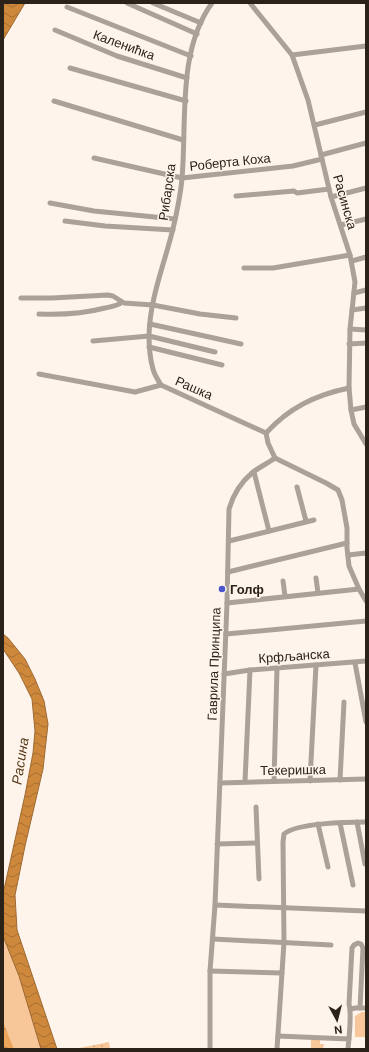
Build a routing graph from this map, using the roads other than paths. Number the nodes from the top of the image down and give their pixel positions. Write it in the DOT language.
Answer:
graph roads {
  1 [pos="127,3"];
  2 [pos="153,3"];
  3 [pos="250,3"];
  4 [pos="210,4"];
  5 [pos="67,7"];
  6 [pos="201,23"];
  7 [pos="54,30"];
  8 [pos="197,34"];
  9 [pos="366,46"];
  10 [pos="292,55"];
  11 [pos="191,56"];
  12 [pos="70,68"];
  13 [pos="187,78"];
  14 [pos="54,101"];
  15 [pos="186,101"];
  16 [pos="366,112"];
  17 [pos="315,125"];
  18 [pos="183,140"];
  19 [pos="366,143"];
  20 [pos="322,157"];
  21 [pos="94,158"];
  22 [pos="182,178"];
  23 [pos="366,188"];
  24 [pos="329,189"];
  25 [pos="236,196"];
  26 [pos="331,197"];
  27 [pos="50,203"];
  28 [pos="175,219"];
  29 [pos="366,219"];
  30 [pos="65,221"];
  31 [pos="341,225"];
  32 [pos="173,230"];
  33 [pos="350,255"];
  34 [pos="366,257"];
  35 [pos="352,261"];
  36 [pos="244,268"];
  37 [pos="366,290"];
  38 [pos="354,292"];
  39 [pos="21,298"];
  40 [pos="122,302"];
  41 [pos="153,305"];
  42 [pos="366,308"];
  43 [pos="352,310"];
  44 [pos="39,314"];
  45 [pos="236,318"];
  46 [pos="150,324"];
  47 [pos="350,329"];
  48 [pos="366,330"];
  49 [pos="149,336"];
  50 [pos="93,341"];
  51 [pos="366,343"];
  52 [pos="241,344"];
  53 [pos="349,344"];
  54 [pos="150,347"];
  55 [pos="215,352"];
  56 [pos="222,365"];
  57 [pos="39,374"];
  58 [pos="161,385"];
  59 [pos="349,388"];
  60 [pos="366,407"];
  61 [pos="351,410"];
  62 [pos="266,433"];
  63 [pos="366,444"];
  64 [pos="275,458"];
  65 [pos="254,472"];
  66 [pos="297,487"];
  67 [pos="314,520"];
  68 [pos="306,521"];
  69 [pos="269,531"];
  70 [pos="229,541"];
  71 [pos="347,543"];
  72 [pos="366,553"];
  73 [pos="348,555"];
  74 [pos="228,572"];
  75 [pos="316,578"];
  76 [pos="283,581"];
  77 [pos="362,590"];
  78 [pos="318,593"];
  79 [pos="285,596"];
  80 [pos="366,601"];
  81 [pos="227,604"];
  82 [pos="366,621"];
  83 [pos="226,634"];
  84 [pos="366,661"];
  85 [pos="355,663"];
  86 [pos="316,665"];
  87 [pos="277,668"];
  88 [pos="250,670"];
  89 [pos="224,674"];
  90 [pos="344,702"];
  91 [pos="366,722"];
  92 [pos="366,779"];
  93 [pos="340,780"];
  94 [pos="274,781"];
  95 [pos="310,781"];
  96 [pos="245,782"];
  97 [pos="220,783"];
  98 [pos="256,807"];
  99 [pos="357,822"];
  100 [pos="366,822"];
  101 [pos="340,823"];
  102 [pos="318,824"];
  103 [pos="257,843"];
  104 [pos="217,844"];
  105 [pos="365,864"];
  106 [pos="328,867"];
  107 [pos="259,879"];
  108 [pos="353,885"];
  109 [pos="215,905"];
  110 [pos="285,907"];
  111 [pos="366,911"];
  112 [pos="213,938"];
  113 [pos="284,942"];
  114 [pos="331,945"];
  115 [pos="210,971"];
  116 [pos="282,973"];
  117 [pos="363,1008"];
  118 [pos="351,1010"];
  119 [pos="278,1036"];
  120 [pos="348,1039"];
  121 [pos="210,1049"];
  122 [pos="277,1049"];
  123 [pos="348,1049"];
  1 -- 8 [label="street"];
  2 -- 6 [label="street"];
  3 -- 10 [label="street, Расинска"];
  4 -- 6 [label="street, Рибарска"];
  5 -- 11 [label="street"];
  6 -- 8 [label="street, Рибарска"];
  7 -- 13 [label="street, Каленићка"];
  8 -- 11 [label="street, Рибарска"];
  9 -- 10 [label="street"];
  10 -- 17 [label="street, Расинска"];
  11 -- 13 [label="street, Рибарска"];
  12 -- 15 [label="street"];
  13 -- 15 [label="street, Рибарска"];
  14 -- 18 [label="street"];
  15 -- 18 [label="street, Рибарска"];
  16 -- 17 [label="street"];
  17 -- 20 [label="street, Расинска"];
  18 -- 22 [label="street, Рибарска"];
  19 -- 20 [label="street, Роберта Коха"];
  20 -- 22 [label="street, Роберта Коха"];
  20 -- 24 [label="street, Расинска"];
  21 -- 22 [label="street, Роберта Коха"];
  22 -- 28 [label="street, Рибарска"];
  23 -- 26 [label="street"];
  24 -- 25 [label="street"];
  24 -- 26 [label="street, Расинска"];
  26 -- 31 [label="street, Расинска"];
  27 -- 28 [label="street"];
  28 -- 32 [label="street, Рибарска"];
  29 -- 31 [label="street"];
  30 -- 32 [label="street"];
  31 -- 33 [label="street, Расинска"];
  32 -- 41 [label="street, Рибарска"];
  33 -- 35 [label="street, Расинска"];
  33 -- 36 [label="street"];
  34 -- 35 [label="street"];
  35 -- 38 [label="street, Расинска"];
  37 -- 38 [label="street"];
  38 -- 43 [label="street, Расинска"];
  39 -- 40 [label="street"];
  40 -- 41 [label="street"];
  40 -- 44 [label="street"];
  41 -- 45 [label="street"];
  41 -- 46 [label="street, Рибарска"];
  42 -- 43 [label="street"];
  43 -- 47 [label="street, Расинска"];
  46 -- 49 [label="street, Рибарска"];
  46 -- 52 [label="street"];
  47 -- 48 [label="street"];
  47 -- 53 [label="street, Расинска"];
  49 -- 50 [label="street"];
  49 -- 54 [label="street, Рибарска"];
  49 -- 55 [label="street"];
  51 -- 53 [label="street"];
  53 -- 59 [label="street, Расинска"];
  54 -- 56 [label="street"];
  54 -- 58 [label="street, Рибарска"];
  57 -- 58 [label="street, Рашка"];
  58 -- 62 [label="street, Рашка"];
  59 -- 61 [label="street, Расинска"];
  59 -- 62 [label="street"];
  60 -- 61 [label="street"];
  61 -- 63 [label="street, Расинска"];
  62 -- 64 [label="street"];
  64 -- 65 [label="street, Гаврила Принципа"];
  64 -- 71 [label="street"];
  65 -- 69 [label="street"];
  65 -- 70 [label="street, Гаврила Принципа"];
  66 -- 68 [label="street"];
  67 -- 68 [label="street"];
  68 -- 69 [label="street"];
  69 -- 70 [label="street"];
  70 -- 74 [label="street, Гаврила Принципа"];
  71 -- 73 [label="street"];
  71 -- 74 [label="street"];
  72 -- 73 [label="street"];
  73 -- 77 [label="street"];
  74 -- 81 [label="street, Гаврила Принципа"];
  75 -- 78 [label="street"];
  76 -- 79 [label="street"];
  77 -- 78 [label="street"];
  77 -- 80 [label="street"];
  78 -- 79 [label="street"];
  79 -- 81 [label="street"];
  81 -- 83 [label="street, Гаврила Принципа"];
  82 -- 83 [label="street"];
  83 -- 89 [label="street, Гаврила Принципа"];
  84 -- 85 [label="street, Крфљанска"];
  85 -- 86 [label="street, Крфљанска"];
  85 -- 91 [label="street"];
  86 -- 87 [label="street, Крфљанска"];
  86 -- 95 [label="street"];
  87 -- 88 [label="street, Крфљанска"];
  87 -- 94 [label="street"];
  88 -- 89 [label="street, Крфљанска"];
  88 -- 96 [label="street"];
  89 -- 97 [label="street, Гаврила Принципа"];
  90 -- 93 [label="street"];
  92 -- 93 [label="street, Текеришка"];
  93 -- 95 [label="street, Текеришка"];
  94 -- 95 [label="street, Текеришка"];
  94 -- 96 [label="street, Текеришка"];
  96 -- 97 [label="street, Текеришка"];
  97 -- 104 [label="street, Гаврила Принципа"];
  98 -- 103 [label="street"];
  99 -- 100 [label="street"];
  99 -- 101 [label="street"];
  99 -- 105 [label="street"];
  101 -- 102 [label="street"];
  101 -- 108 [label="street"];
  102 -- 106 [label="street"];
  102 -- 110 [label="street"];
  103 -- 104 [label="street"];
  103 -- 107 [label="street"];
  104 -- 109 [label="street, Гаврила Принципа"];
  109 -- 110 [label="street"];
  109 -- 112 [label="street, Гаврила Принципа"];
  110 -- 111 [label="street"];
  110 -- 113 [label="street"];
  112 -- 113 [label="street"];
  112 -- 115 [label="street, Гаврила Принципа"];
  113 -- 114 [label="street"];
  113 -- 116 [label="street"];
  115 -- 116 [label="street"];
  115 -- 121 [label="street, Гаврила Принципа"];
  116 -- 119 [label="street"];
  117 -- 118 [label="street"];
  117 -- 118 [label="street"];
  118 -- 120 [label="street"];
  119 -- 120 [label="street"];
  119 -- 122 [label="street"];
  120 -- 123 [label="street"];
}
